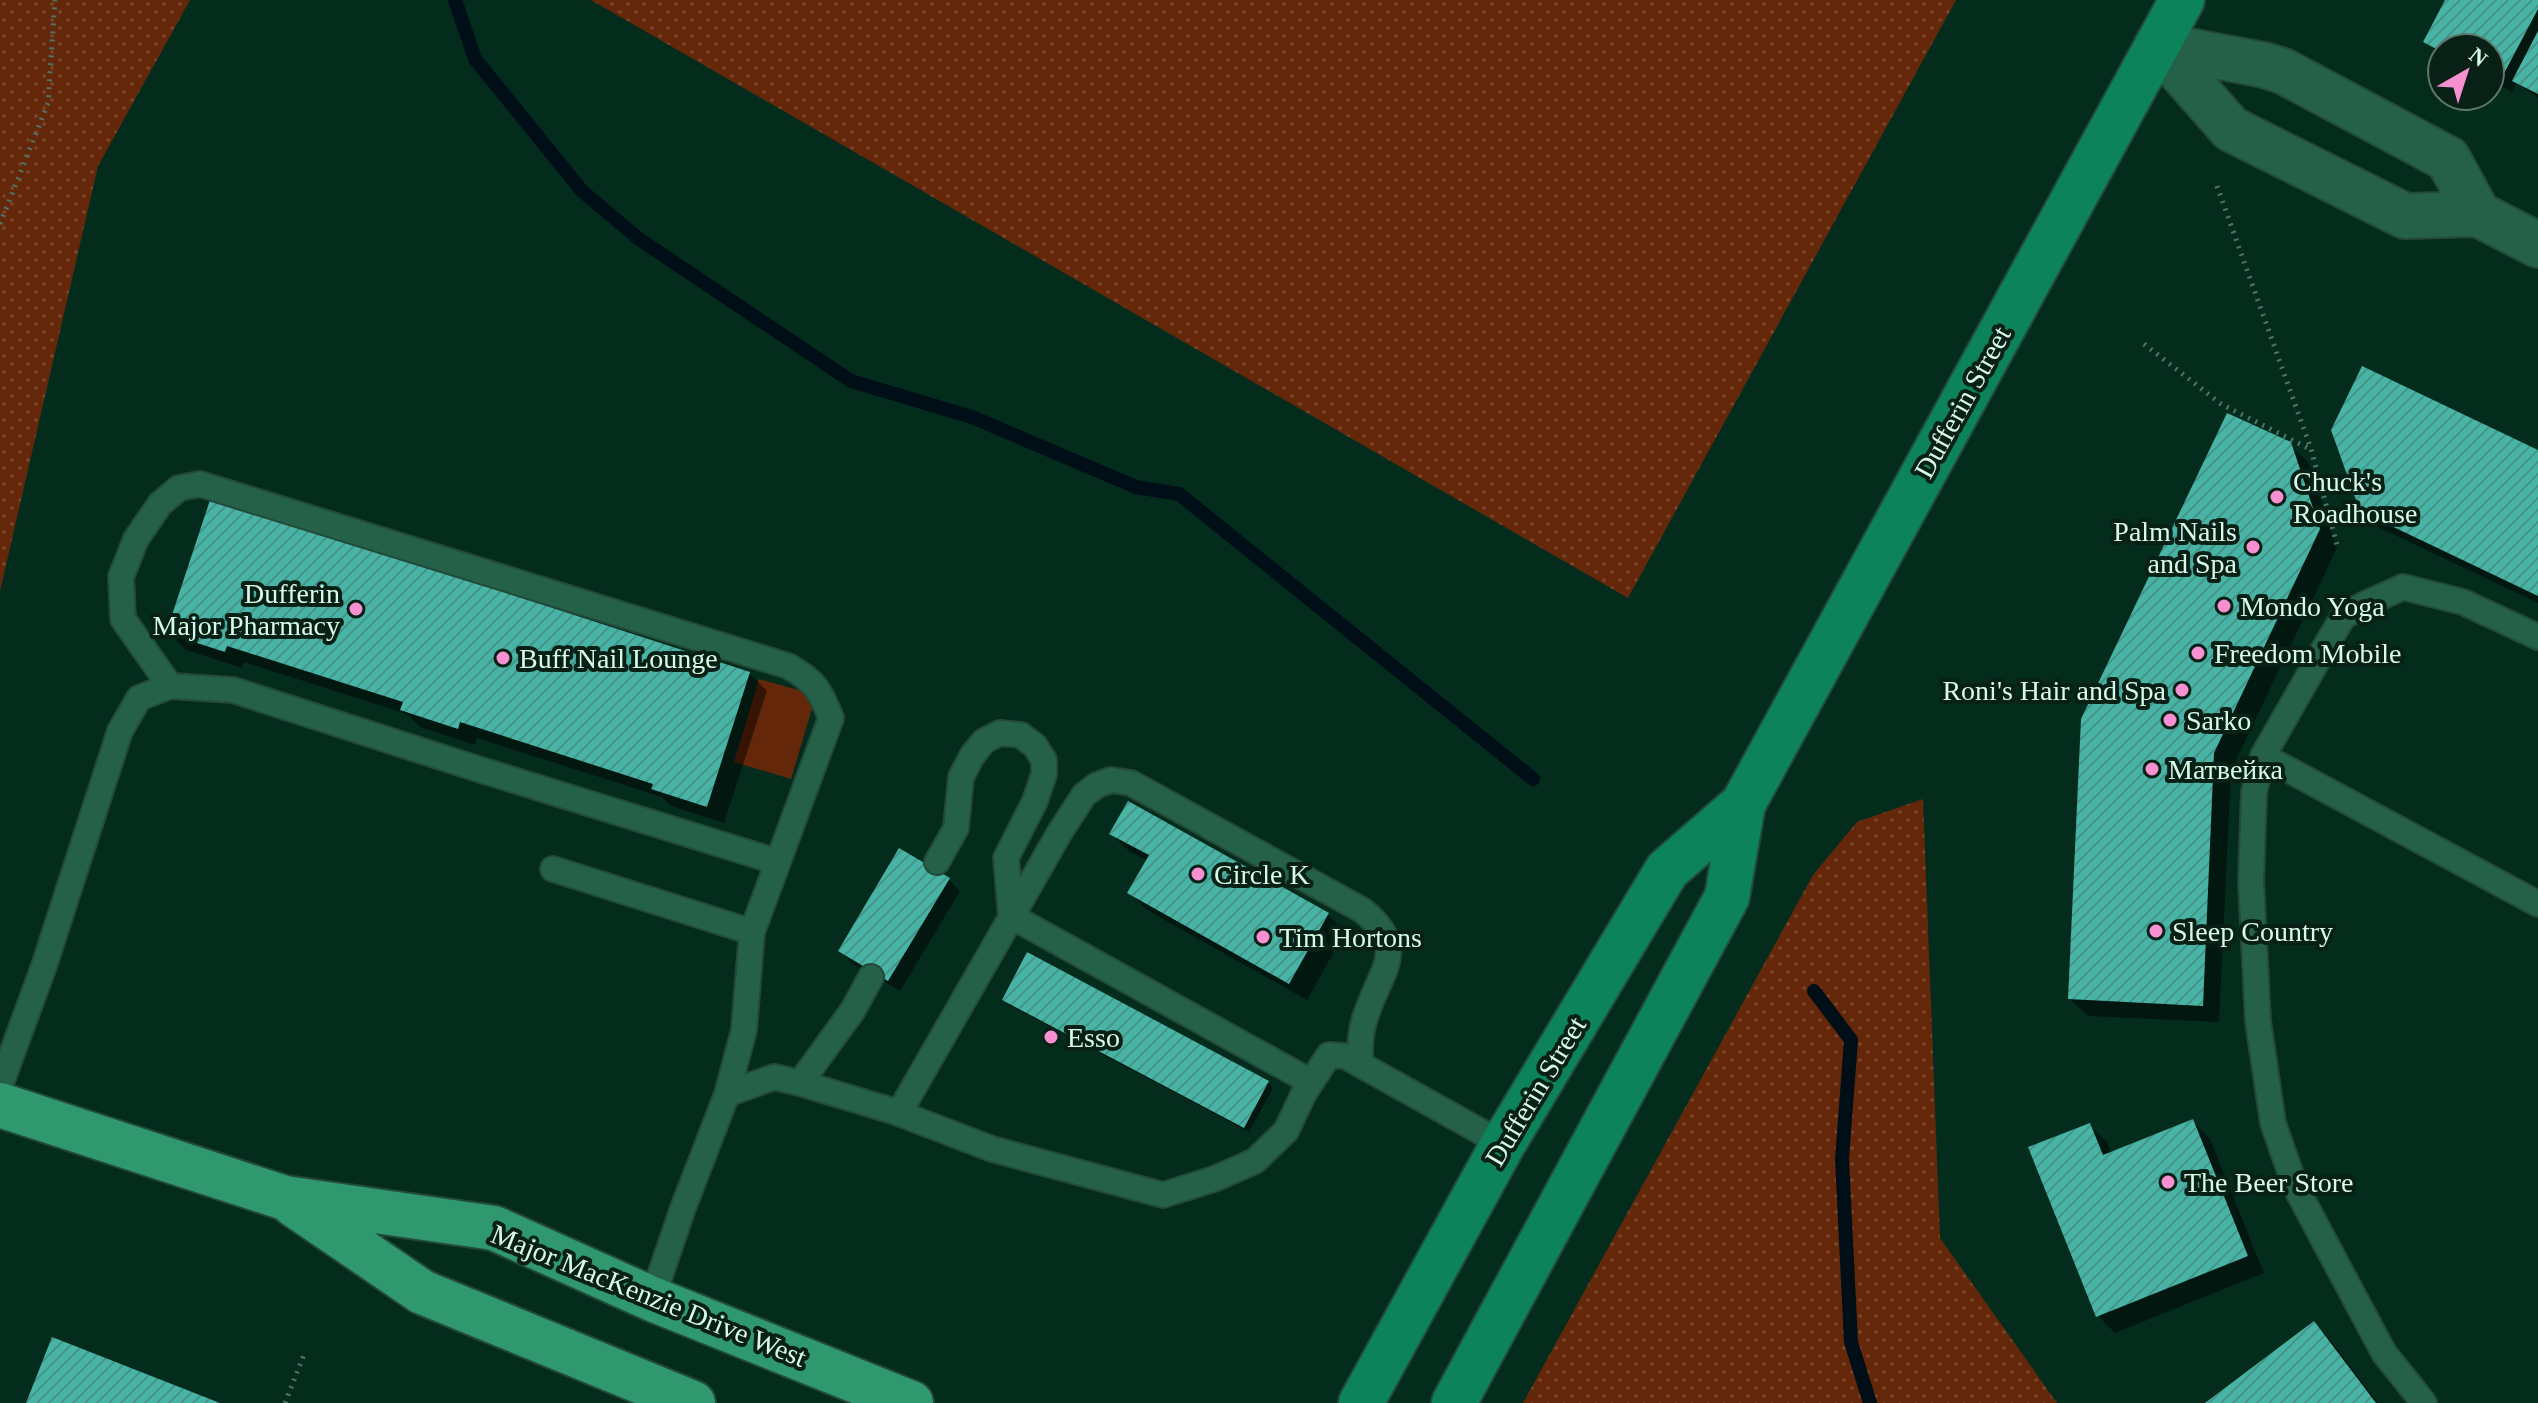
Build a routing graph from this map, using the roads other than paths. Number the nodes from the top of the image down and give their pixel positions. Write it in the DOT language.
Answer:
graph roads {
  1 [pos="2182,0"];
  2 [pos="2157,45"];
  3 [pos="2478,214"];
  4 [pos="2538,245"];
  5 [pos="2538,637"];
  6 [pos="170,686"];
  7 [pos="2263,756"];
  8 [pos="1743,804"];
  9 [pos="778,862"];
  10 [pos="937,862"];
  11 [pos="553,869"];
  12 [pos="2538,904"];
  13 [pos="1011,916"];
  14 [pos="752,932"];
  15 [pos="871,977"];
  16 [pos="1360,1064"];
  17 [pos="1311,1082"];
  18 [pos="800,1083"];
  19 [pos="0,1086"];
  20 [pos="727,1094"];
  21 [pos="0,1105"];
  22 [pos="899,1113"];
  23 [pos="1503,1144"];
  24 [pos="285,1198"];
  25 [pos="652,1299"];
  26 [pos="632,1392"];
  27 [pos="693,1403"];
  28 [pos="911,1403"];
  29 [pos="1361,1403"];
  30 [pos="1454,1403"];
  31 [pos="2424,1403"];
  1 -- 2 [label="main road, Dufferin Street"];
  2 -- 3 [label="street"];
  2 -- 3 [label="street"];
  2 -- 8 [label="main road, Dufferin Street"];
  3 -- 4 [label="street"];
  5 -- 7 [label="lane"];
  6 -- 9 [label="lane"];
  6 -- 9 [label="lane"];
  6 -- 19 [label="lane"];
  7 -- 12 [label="lane"];
  7 -- 31 [label="lane"];
  8 -- 23 [label="main road, Dufferin Street"];
  8 -- 30 [label="main road, Dufferin Street"];
  9 -- 14 [label="lane"];
  10 -- 13 [label="lane"];
  11 -- 14 [label="lane"];
  13 -- 16 [label="lane"];
  13 -- 17 [label="lane"];
  13 -- 22 [label="lane"];
  14 -- 20 [label="lane"];
  15 -- 18 [label="lane"];
  16 -- 17 [label="lane"];
  16 -- 23 [label="lane"];
  17 -- 22 [label="lane"];
  18 -- 20 [label="lane"];
  18 -- 22 [label="lane"];
  20 -- 25 [label="lane"];
  21 -- 24 [label="main road, Major MacKenzie Drive West"];
  23 -- 29 [label="main road, Dufferin Street"];
  24 -- 25 [label="main road, Major MacKenzie Drive West"];
  24 -- 26 [label="main road, Major MacKenzie Drive West"];
  25 -- 28 [label="main road, Major MacKenzie Drive West"];
  26 -- 27 [label="main road, Major MacKenzie Drive West"];
}
